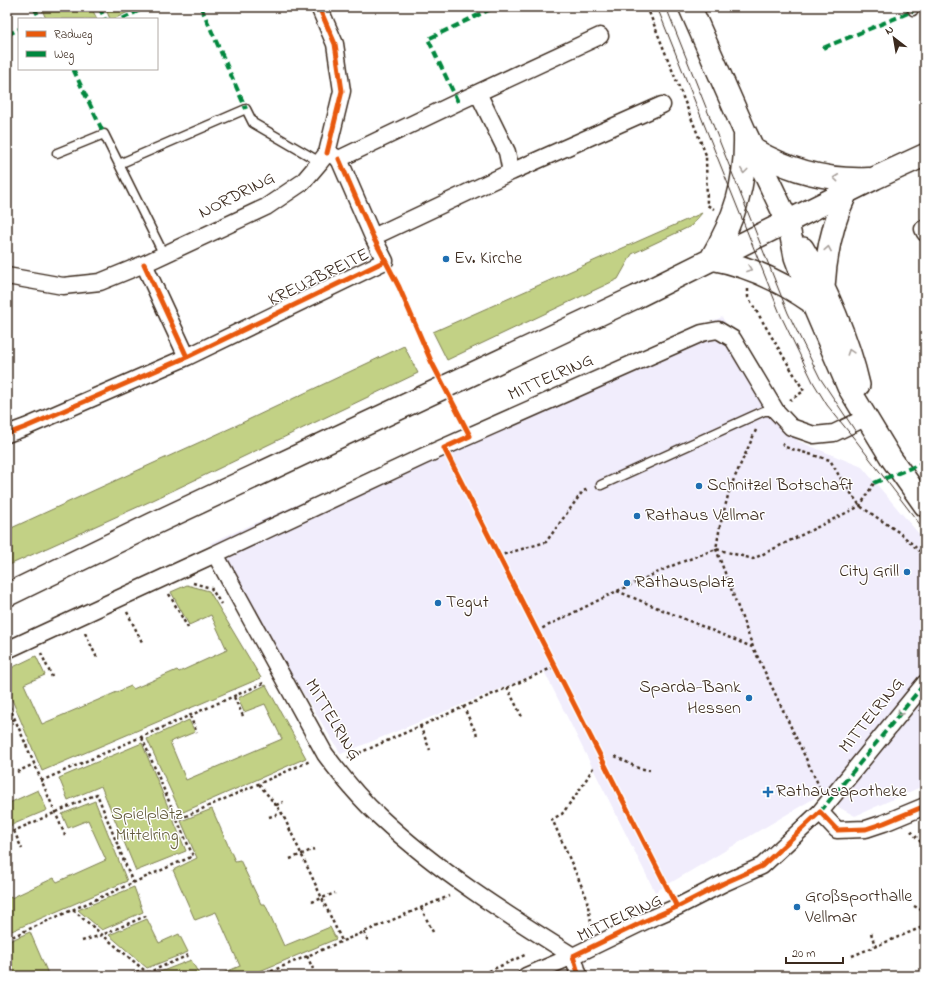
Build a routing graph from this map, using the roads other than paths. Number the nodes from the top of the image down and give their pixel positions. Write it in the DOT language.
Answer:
graph roads {
  1 [pos="319,7"];
  2 [pos="690,7"];
  3 [pos="600,36"];
  4 [pos="478,93"];
  5 [pos="662,105"];
  6 [pos="750,141"];
  7 [pos="57,153"];
  8 [pos="925,155"];
  9 [pos="329,158"];
  10 [pos="120,164"];
  11 [pos="511,172"];
  12 [pos="875,178"];
  13 [pos="847,192"];
  14 [pos="788,222"];
  15 [pos="373,237"];
  16 [pos="164,254"];
  17 [pos="711,259"];
  18 [pos="144,264"];
  19 [pos="7,276"];
  20 [pos="818,295"];
  21 [pos="187,357"];
  22 [pos="770,411"];
  23 [pos="867,417"];
  24 [pos="7,434"];
  25 [pos="601,485"];
  26 [pos="925,506"];
  27 [pos="215,554"];
  28 [pos="7,595"];
  29 [pos="7,650"];
  30 [pos="925,683"];
  31 [pos="925,806"];
  32 [pos="820,812"];
  33 [pos="577,954"];
  34 [pos="526,976"];
  35 [pos="578,976"];
  1 -- 9 [label="street, NORDRING"];
  2 -- 6 [label="main road"];
  3 -- 4 [label="street"];
  4 -- 9 [label="street"];
  4 -- 11 [label="street"];
  5 -- 11 [label="street, KREUZBREITE"];
  12 -- 6 [label="main road, one-way"];
  6 -- 14 [label="main road"];
  6 -- 17 [label="main road, one-way"];
  7 -- 10 [label="lane"];
  8 -- 12 [label="main road"];
  9 -- 10 [label="lane"];
  9 -- 15 [label="street, KREUZBREITE"];
  9 -- 16 [label="street, NORDRING"];
  10 -- 16 [label="lane"];
  11 -- 15 [label="street, KREUZBREITE"];
  12 -- 13 [label="main road"];
  13 -- 14 [label="main road"];
  20 -- 13 [label="street, one-way"];
  14 -- 17 [label="main road"];
  14 -- 20 [label="street"];
  15 -- 21 [label="street, KREUZBREITE"];
  16 -- 18 [label="street, NORDRING"];
  17 -- 20 [label="street, one-way"];
  17 -- 28 [label="main road"];
  18 -- 19 [label="street, NORDRING"];
  18 -- 21 [label="street"];
  20 -- 23 [label="street"];
  21 -- 24 [label="street, KREUZBREITE"];
  22 -- 23 [label="street, MITTELRING"];
  22 -- 25 [label="lane"];
  22 -- 27 [label="street, MITTELRING"];
  23 -- 26 [label="street"];
  27 -- 29 [label="street, MITTELRING"];
  27 -- 33 [label="street, MITTELRING"];
  30 -- 32 [label="street, MITTELRING, one-way"];
  31 -- 32 [label="street"];
  32 -- 33 [label="street, MITTELRING"];
  33 -- 34 [label="street, MITTELRING"];
  33 -- 35 [label="street"];
}
